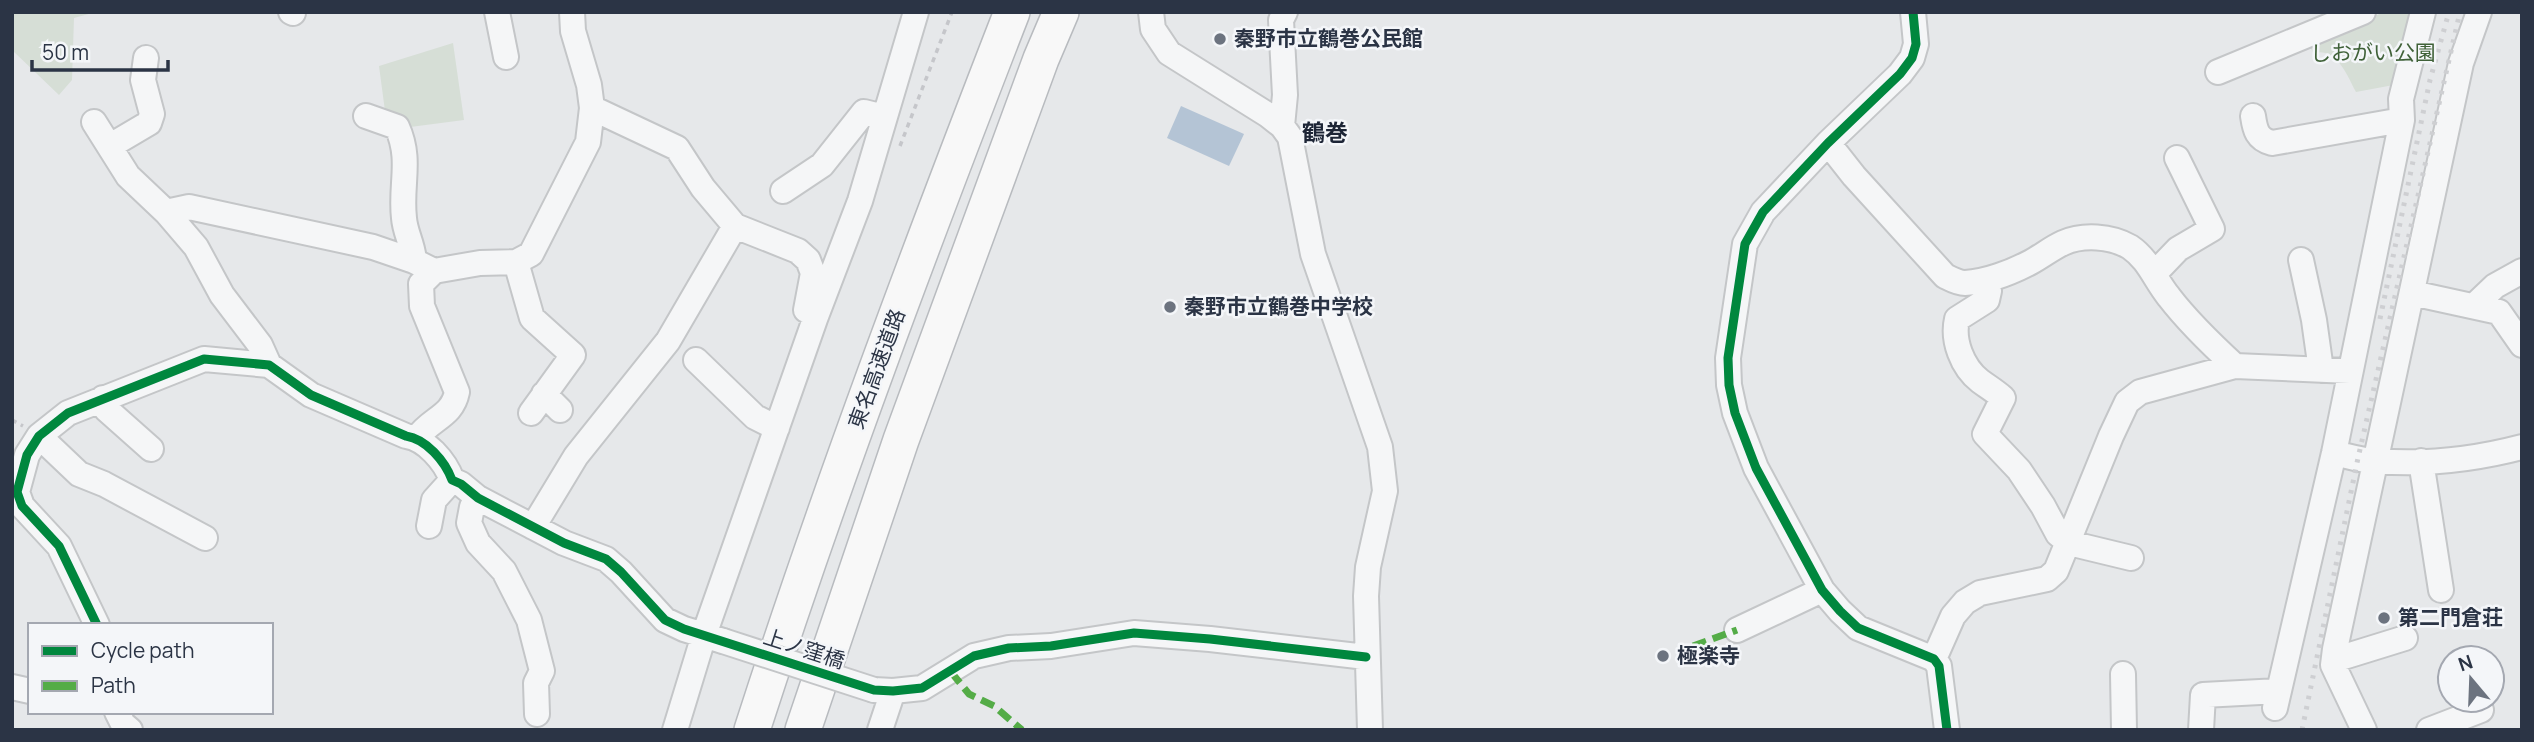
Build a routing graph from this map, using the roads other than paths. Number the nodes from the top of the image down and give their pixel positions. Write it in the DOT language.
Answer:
graph roads {
  1 [pos="497,12"];
  2 [pos="572,12"];
  3 [pos="916,12"];
  4 [pos="1012,12"];
  5 [pos="1061,12"];
  6 [pos="1152,12"];
  7 [pos="1285,12"];
  8 [pos="1913,12"];
  9 [pos="2363,12"];
  10 [pos="2423,12"];
  11 [pos="2479,12"];
  12 [pos="506,57"];
  13 [pos="152,72"];
  14 [pos="2218,72"];
  15 [pos="592,108"];
  16 [pos="366,116"];
  17 [pos="2253,116"];
  18 [pos="884,117"];
  19 [pos="2402,120"];
  20 [pos="94,122"];
  21 [pos="1282,126"];
  22 [pos="1828,144"];
  23 [pos="110,146"];
  24 [pos="2177,158"];
  25 [pos="783,191"];
  26 [pos="166,212"];
  27 [pos="735,226"];
  28 [pos="2301,260"];
  29 [pos="516,262"];
  30 [pos="424,266"];
  31 [pos="2522,271"];
  32 [pos="2155,274"];
  33 [pos="1985,279"];
  34 [pos="2412,293"];
  35 [pos="2474,306"];
  36 [pos="815,319"];
  37 [pos="2522,345"];
  38 [pos="696,360"];
  39 [pos="269,365"];
  40 [pos="2235,366"];
  41 [pos="2321,370"];
  42 [pos="2350,371"];
  43 [pos="103,398"];
  44 [pos="545,406"];
  45 [pos="777,428"];
  46 [pos="39,436"];
  47 [pos="417,438"];
  48 [pos="2522,447"];
  49 [pos="150,449"];
  50 [pos="2334,453"];
  51 [pos="2376,461"];
  52 [pos="2421,461"];
  53 [pos="452,480"];
  54 [pos="478,498"];
  55 [pos="429,526"];
  56 [pos="533,527"];
  57 [pos="205,538"];
  58 [pos="2069,543"];
  59 [pos="2131,558"];
  60 [pos="1822,590"];
  61 [pos="2441,590"];
  62 [pos="96,623"];
  63 [pos="1737,630"];
  64 [pos="714,638"];
  65 [pos="2404,638"];
  66 [pos="1366,657"];
  67 [pos="1934,659"];
  68 [pos="2334,660"];
  69 [pos="2123,674"];
  70 [pos="883,691"];
  71 [pos="530,699"];
  72 [pos="118,714"];
  73 [pos="2471,714"];
  74 [pos="130,730"];
  75 [pos="675,730"];
  76 [pos="752,730"];
  77 [pos="803,730"];
  78 [pos="880,730"];
  79 [pos="1370,730"];
  80 [pos="1947,730"];
  81 [pos="2124,730"];
  82 [pos="2201,730"];
  83 [pos="2364,730"];
  84 [pos="2429,730"];
  1 -- 12 [label="street"];
  2 -- 15 [label="street"];
  3 -- 18 [label="street"];
  4 -- 76 [label="highway, 東名高速道路"];
  5 -- 77 [label="highway"];
  6 -- 21 [label="street"];
  7 -- 21 [label="street"];
  8 -- 22 [label="street"];
  9 -- 14 [label="street"];
  10 -- 19 [label="street"];
  11 -- 34 [label="street"];
  13 -- 23 [label="street"];
  15 -- 27 [label="street"];
  15 -- 29 [label="street"];
  16 -- 30 [label="street"];
  17 -- 19 [label="street"];
  18 -- 25 [label="street"];
  18 -- 36 [label="street"];
  19 -- 42 [label="street"];
  20 -- 23 [label="street"];
  21 -- 66 [label="street"];
  22 -- 33 [label="street"];
  22 -- 60 [label="street"];
  23 -- 26 [label="street"];
  24 -- 32 [label="street"];
  26 -- 30 [label="street"];
  26 -- 39 [label="street"];
  27 -- 36 [label="street"];
  27 -- 56 [label="street"];
  28 -- 41 [label="street"];
  29 -- 30 [label="street"];
  29 -- 44 [label="street"];
  30 -- 47 [label="street"];
  31 -- 35 [label="street"];
  32 -- 33 [label="street"];
  32 -- 40 [label="street"];
  33 -- 58 [label="street"];
  34 -- 35 [label="street"];
  34 -- 51 [label="street"];
  35 -- 37 [label="street"];
  36 -- 45 [label="street"];
  38 -- 45 [label="street"];
  39 -- 43 [label="street"];
  39 -- 47 [label="street"];
  40 -- 41 [label="street"];
  40 -- 58 [label="street"];
  41 -- 42 [label="street"];
  42 -- 50 [label="street"];
  43 -- 46 [label="street"];
  43 -- 49 [label="street"];
  45 -- 64 [label="street"];
  46 -- 57 [label="street"];
  46 -- 62 [label="street"];
  47 -- 53 [label="street, 上ノ窪橋"];
  48 -- 52 [label="street"];
  50 -- 51 [label="street"];
  50 -- 82 [label="street"];
  51 -- 52 [label="street"];
  51 -- 68 [label="street"];
  52 -- 61 [label="street"];
  53 -- 54 [label="street, 上ノ窪橋"];
  53 -- 55 [label="street"];
  54 -- 56 [label="street, 上ノ窪橋"];
  54 -- 71 [label="street"];
  56 -- 64 [label="street, 上ノ窪橋"];
  58 -- 59 [label="street"];
  58 -- 67 [label="street"];
  60 -- 63 [label="street"];
  60 -- 67 [label="street"];
  64 -- 70 [label="street, 上ノ窪橋, bridge"];
  64 -- 75 [label="street"];
  65 -- 68 [label="street"];
  66 -- 70 [label="street"];
  66 -- 79 [label="street"];
  67 -- 80 [label="street"];
  68 -- 83 [label="street"];
  69 -- 81 [label="street"];
  70 -- 78 [label="street"];
  72 -- 74 [label="street"];
  73 -- 84 [label="street"];
}
